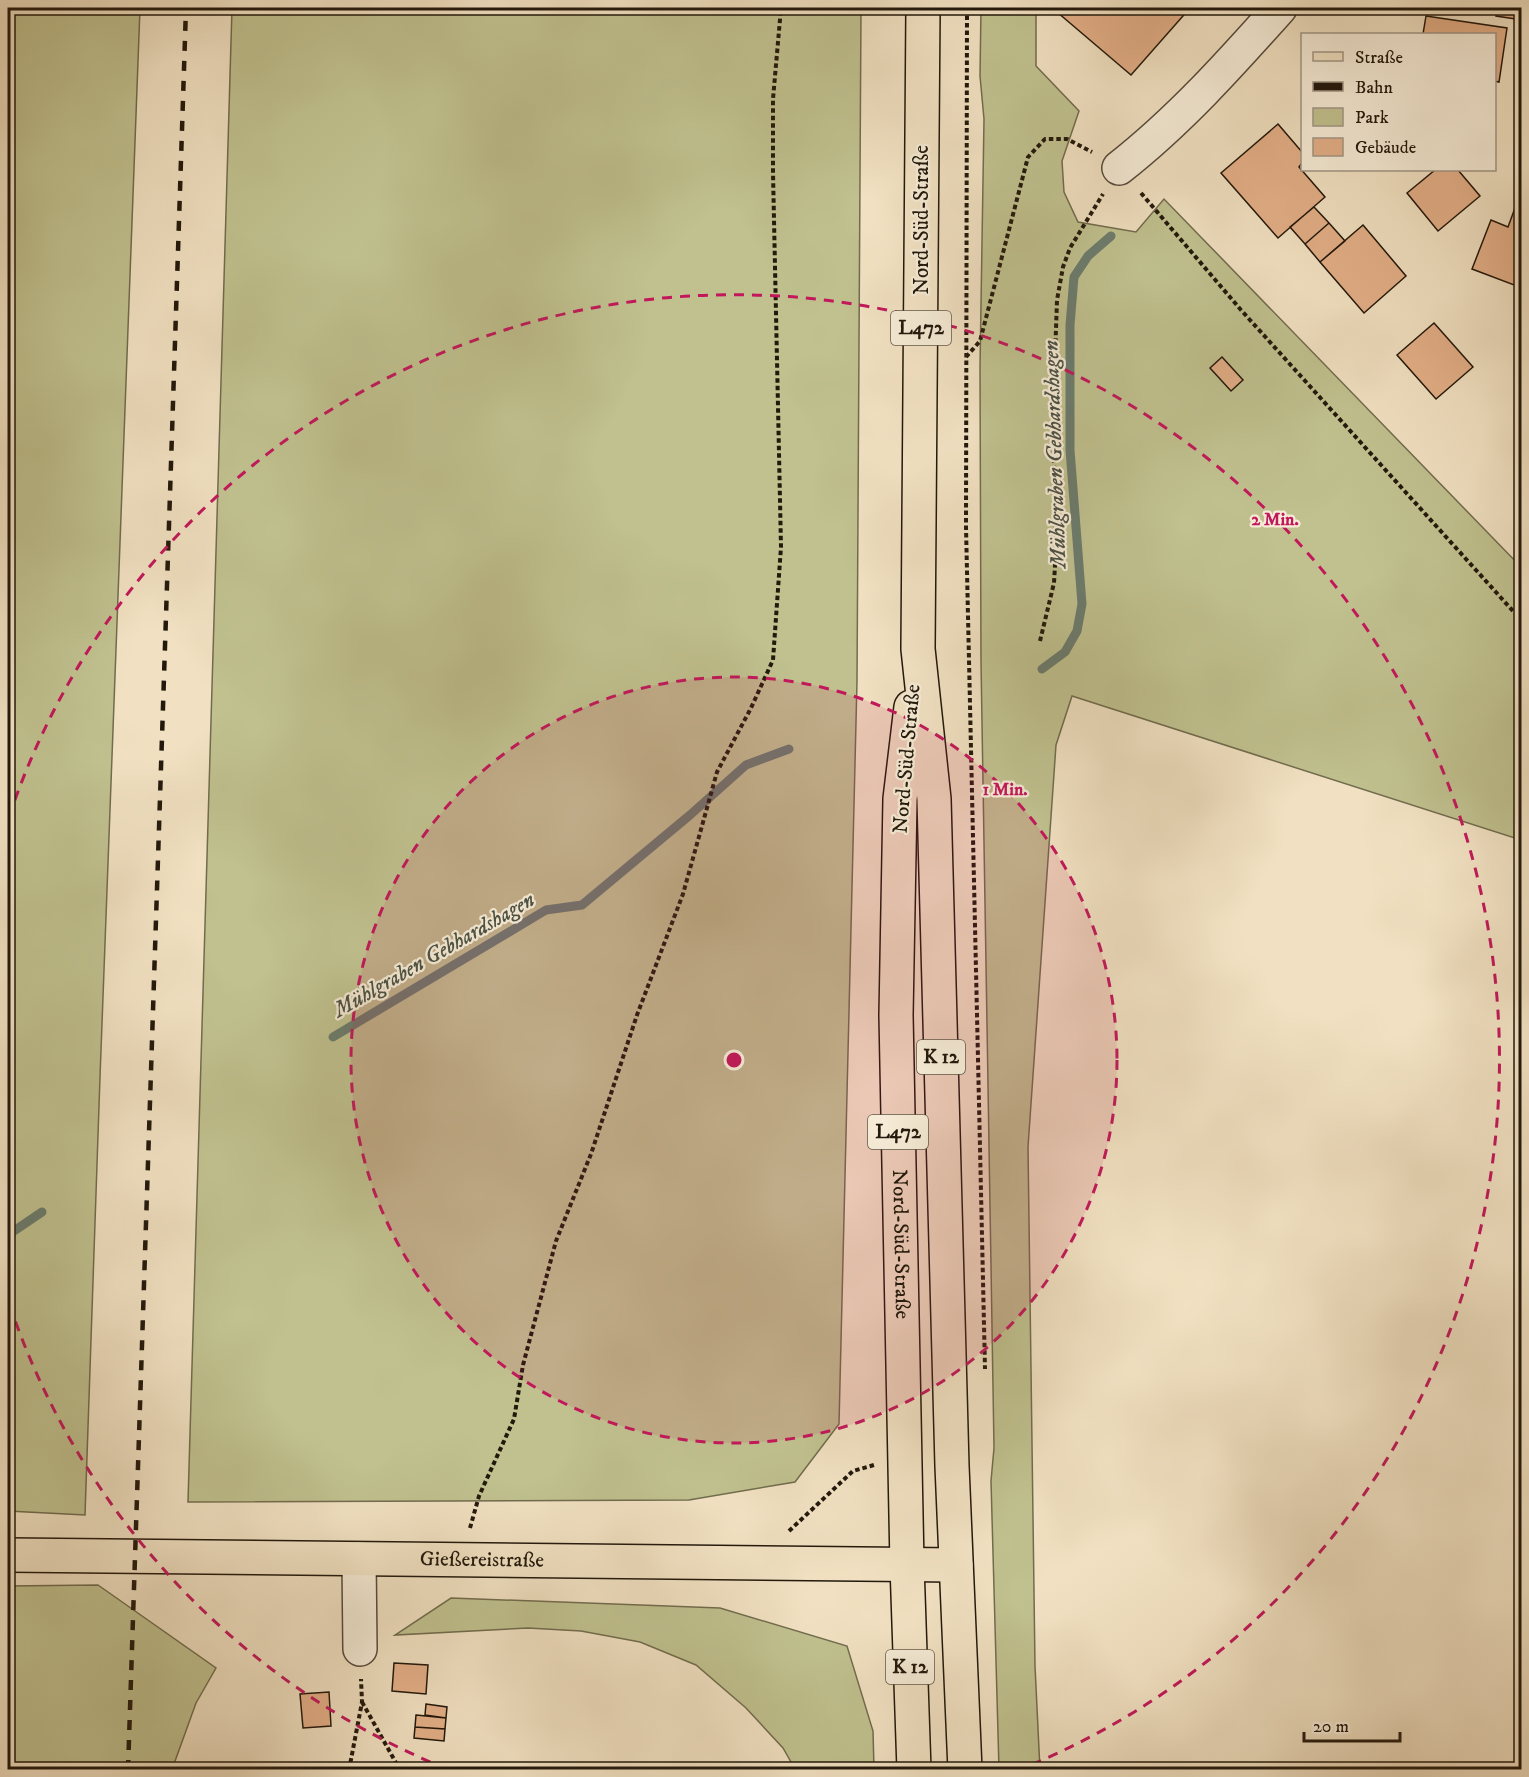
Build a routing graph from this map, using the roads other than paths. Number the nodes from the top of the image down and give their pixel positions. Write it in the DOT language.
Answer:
graph roads {
  1 [pos="923,8"];
  2 [pos="1280,8"];
  3 [pos="1119,168"];
  4 [pos="918,649"];
  5 [pos="8,1555"];
  6 [pos="359,1559"];
  7 [pos="907,1565"];
  8 [pos="956,1565"];
  9 [pos="360,1649"];
  10 [pos="914,1770"];
  11 [pos="965,1770"];
  1 -- 4 [label="main road, Nord-Süd-Straße / L472"];
  2 -- 3 [label="street"];
  4 -- 7 [label="main road, Nord-Süd-Straße / L472"];
  4 -- 8 [label="main road, Nord-Süd-Straße / K 12"];
  5 -- 6 [label="main road, Gießereistraße"];
  6 -- 7 [label="main road, Gießereistraße"];
  6 -- 9 [label="street"];
  7 -- 8 [label="main road, Gießereistraße"];
  7 -- 10 [label="main road, Nord-Süd-Straße / K 12"];
  8 -- 11 [label="main road, Nord-Süd-Straße / K 12"];
}
